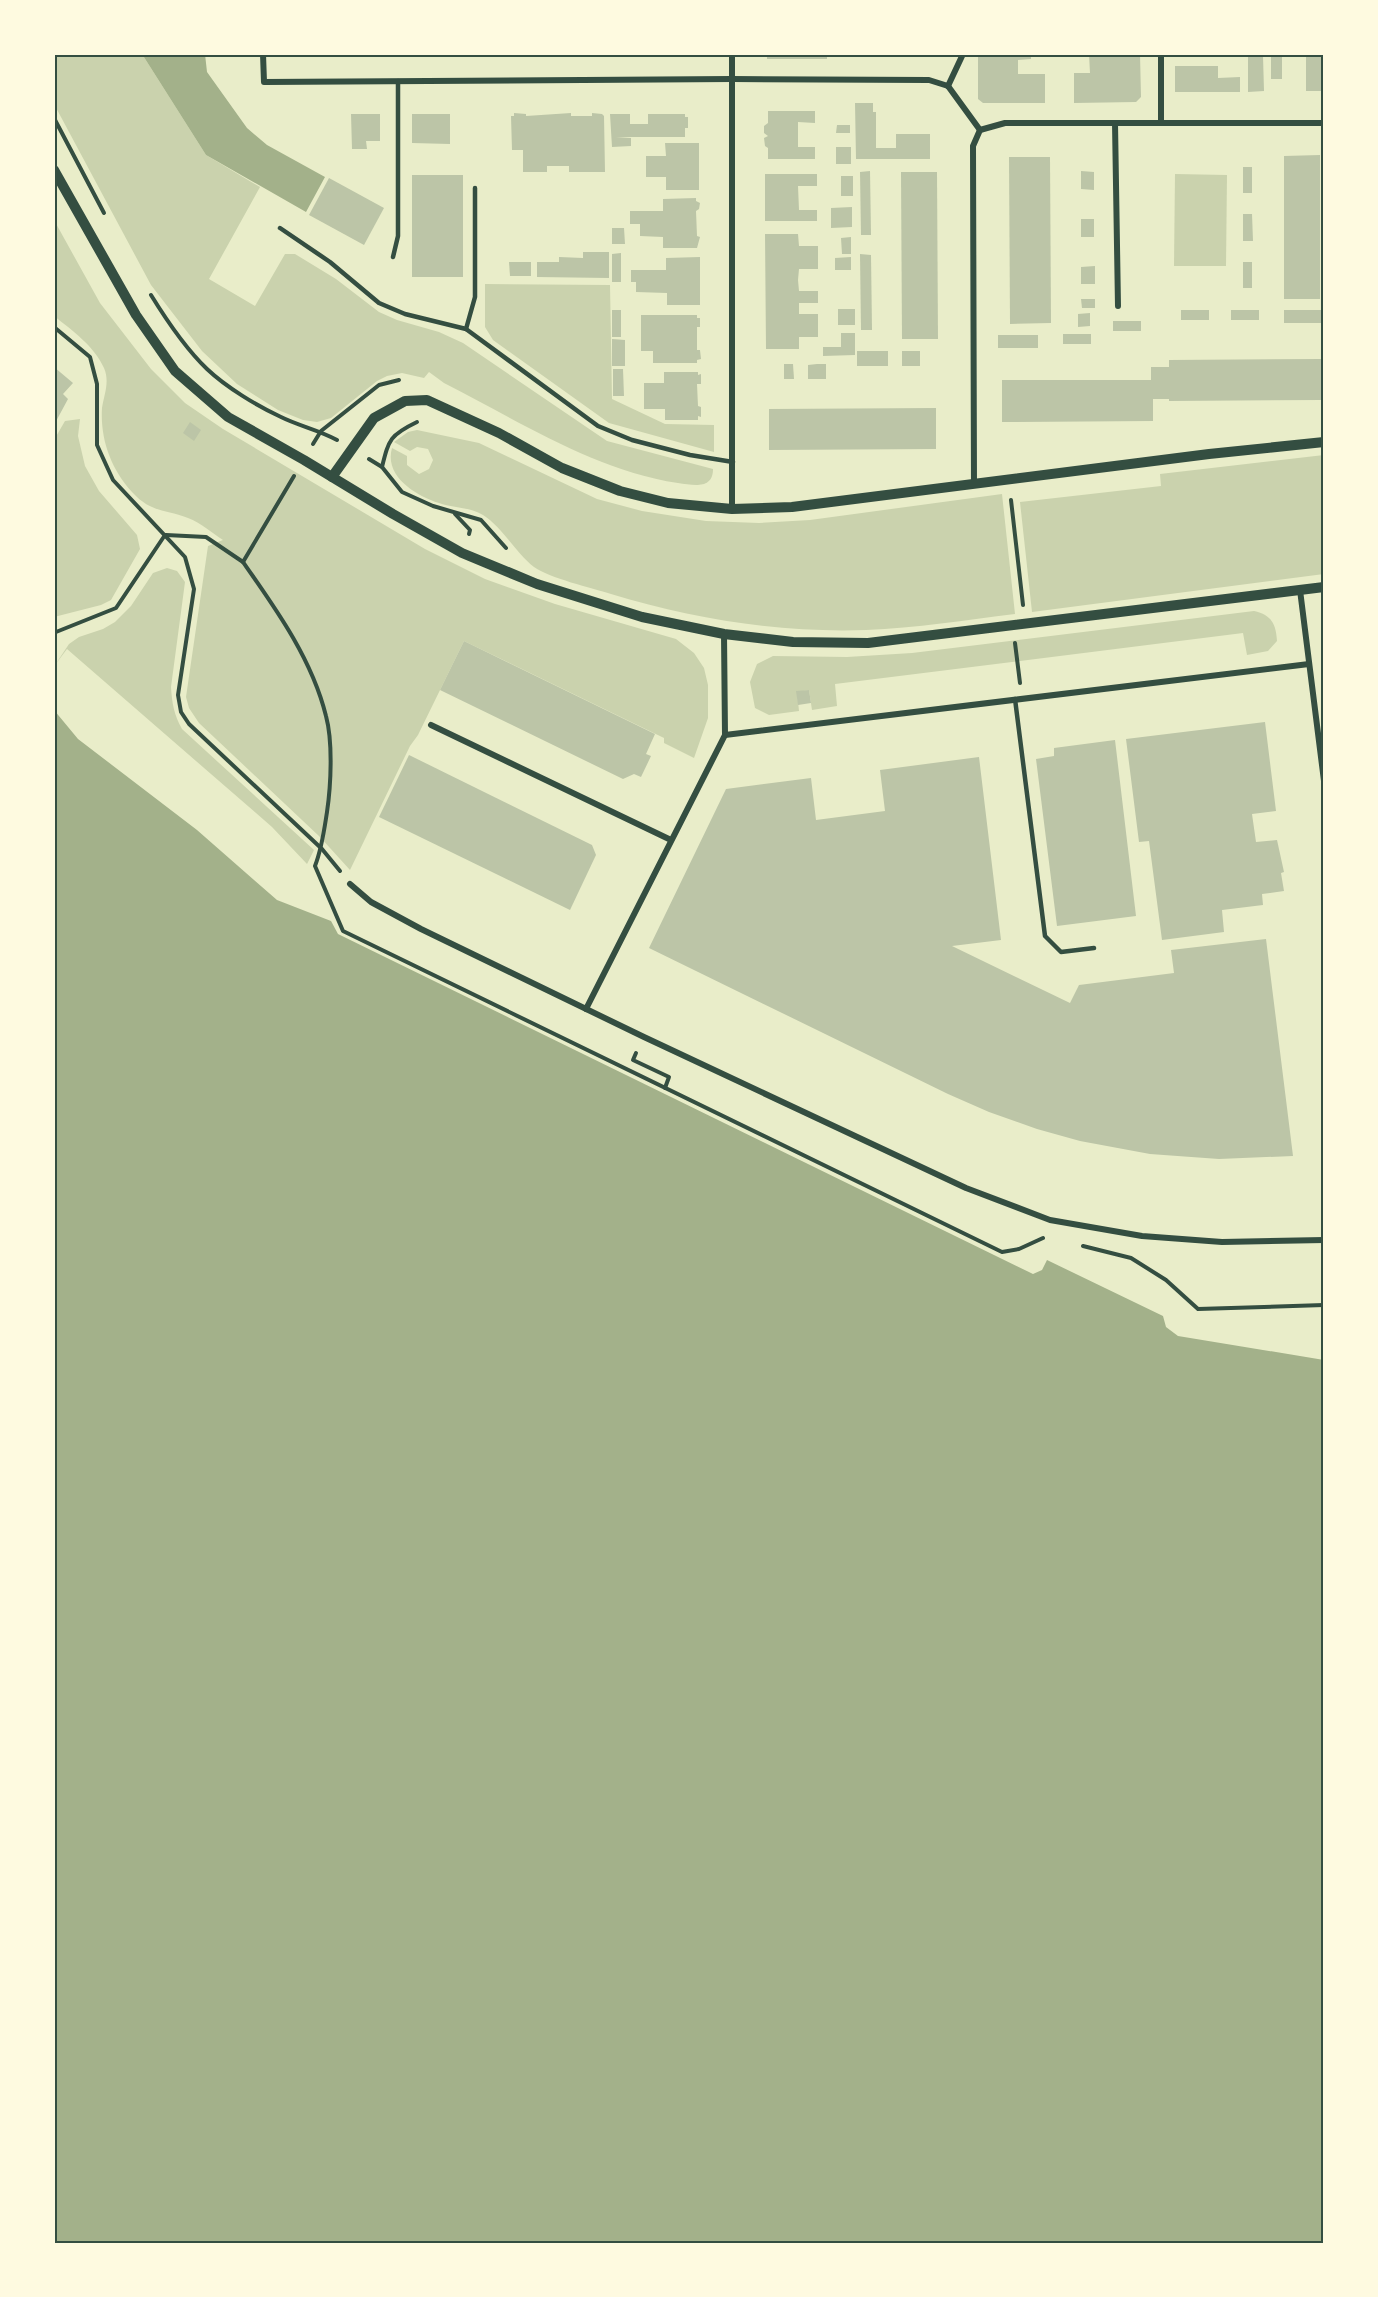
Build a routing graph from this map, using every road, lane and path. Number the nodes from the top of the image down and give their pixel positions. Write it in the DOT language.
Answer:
graph roads {
  1 [pos="263,54"];
  2 [pos="732,54"];
  3 [pos="963,54"];
  4 [pos="1161,54"];
  5 [pos="732,79"];
  6 [pos="398,81"];
  7 [pos="948,86"];
  8 [pos="54,118"];
  9 [pos="1115,123"];
  10 [pos="1161,123"];
  11 [pos="1324,123"];
  12 [pos="980,130"];
  13 [pos="54,170"];
  14 [pos="475,188"];
  15 [pos="110,223"];
  16 [pos="280,228"];
  17 [pos="393,257"];
  18 [pos="144,286"];
  19 [pos="1118,306"];
  20 [pos="54,327"];
  21 [pos="466,329"];
  22 [pos="446,409"];
  23 [pos="321,431"];
  24 [pos="388,441"];
  25 [pos="1324,442"];
  26 [pos="393,445"];
  27 [pos="733,462"];
  28 [pos="332,477"];
  29 [pos="290,483"];
  30 [pos="974,485"];
  31 [pos="1011,499"];
  32 [pos="732,509"];
  33 [pos="165,535"];
  34 [pos="509,552"];
  35 [pos="243,562"];
  36 [pos="1324,587"];
  37 [pos="1300,590"];
  38 [pos="1025,624"];
  39 [pos="724,634"];
  40 [pos="54,635"];
  41 [pos="1309,664"];
  42 [pos="1018,698"];
  43 [pos="431,725"];
  44 [pos="1321,730"];
  45 [pos="725,735"];
  46 [pos="1324,781"];
  47 [pos="670,840"];
  48 [pos="322,849"];
  49 [pos="350,884"];
  50 [pos="1094,948"];
  51 [pos="586,1009"];
  52 [pos="644,1037"];
  53 [pos="664,1088"];
  54 [pos="1045,1237"];
  55 [pos="1324,1240"];
  56 [pos="1077,1245"];
  57 [pos="1324,1305"];
  1 -- 6 [label="street"];
  2 -- 5 [label="street"];
  3 -- 7 [label="street"];
  4 -- 10 [label="street"];
  5 -- 6 [label="street"];
  5 -- 7 [label="street"];
  5 -- 27 [label="street"];
  6 -- 17 [label="lane"];
  7 -- 12 [label="street"];
  8 -- 15 [label="path"];
  9 -- 10 [label="street"];
  9 -- 12 [label="street"];
  9 -- 19 [label="street"];
  10 -- 11 [label="street"];
  12 -- 30 [label="street"];
  13 -- 28 [label="street"];
  14 -- 21 [label="lane"];
  16 -- 21 [label="lane"];
  18 -- 23 [label="path"];
  20 -- 33 [label="path"];
  21 -- 27 [label="lane"];
  22 -- 24 [label="path"];
  22 -- 28 [label="street"];
  22 -- 32 [label="street"];
  24 -- 26 [label="path"];
  24 -- 34 [label="path"];
  25 -- 30 [label="street"];
  27 -- 32 [label="street"];
  28 -- 39 [label="street"];
  29 -- 35 [label="path"];
  30 -- 32 [label="street"];
  31 -- 38 [label="path"];
  33 -- 35 [label="path"];
  33 -- 40 [label="path"];
  33 -- 48 [label="path"];
  35 -- 48 [label="path"];
  36 -- 37 [label="street"];
  37 -- 38 [label="street"];
  37 -- 41 [label="street"];
  38 -- 39 [label="street"];
  38 -- 42 [label="path"];
  39 -- 45 [label="street"];
  41 -- 42 [label="street"];
  41 -- 44 [label="street"];
  42 -- 45 [label="street"];
  42 -- 50 [label="lane"];
  43 -- 47 [label="street"];
  44 -- 46 [label="street"];
  45 -- 47 [label="street"];
  47 -- 51 [label="street"];
  48 -- 49 [label="path"];
  48 -- 53 [label="path"];
  49 -- 51 [label="street"];
  51 -- 52 [label="street"];
  52 -- 53 [label="path"];
  52 -- 55 [label="street"];
  53 -- 54 [label="path"];
  56 -- 57 [label="path"];
}
